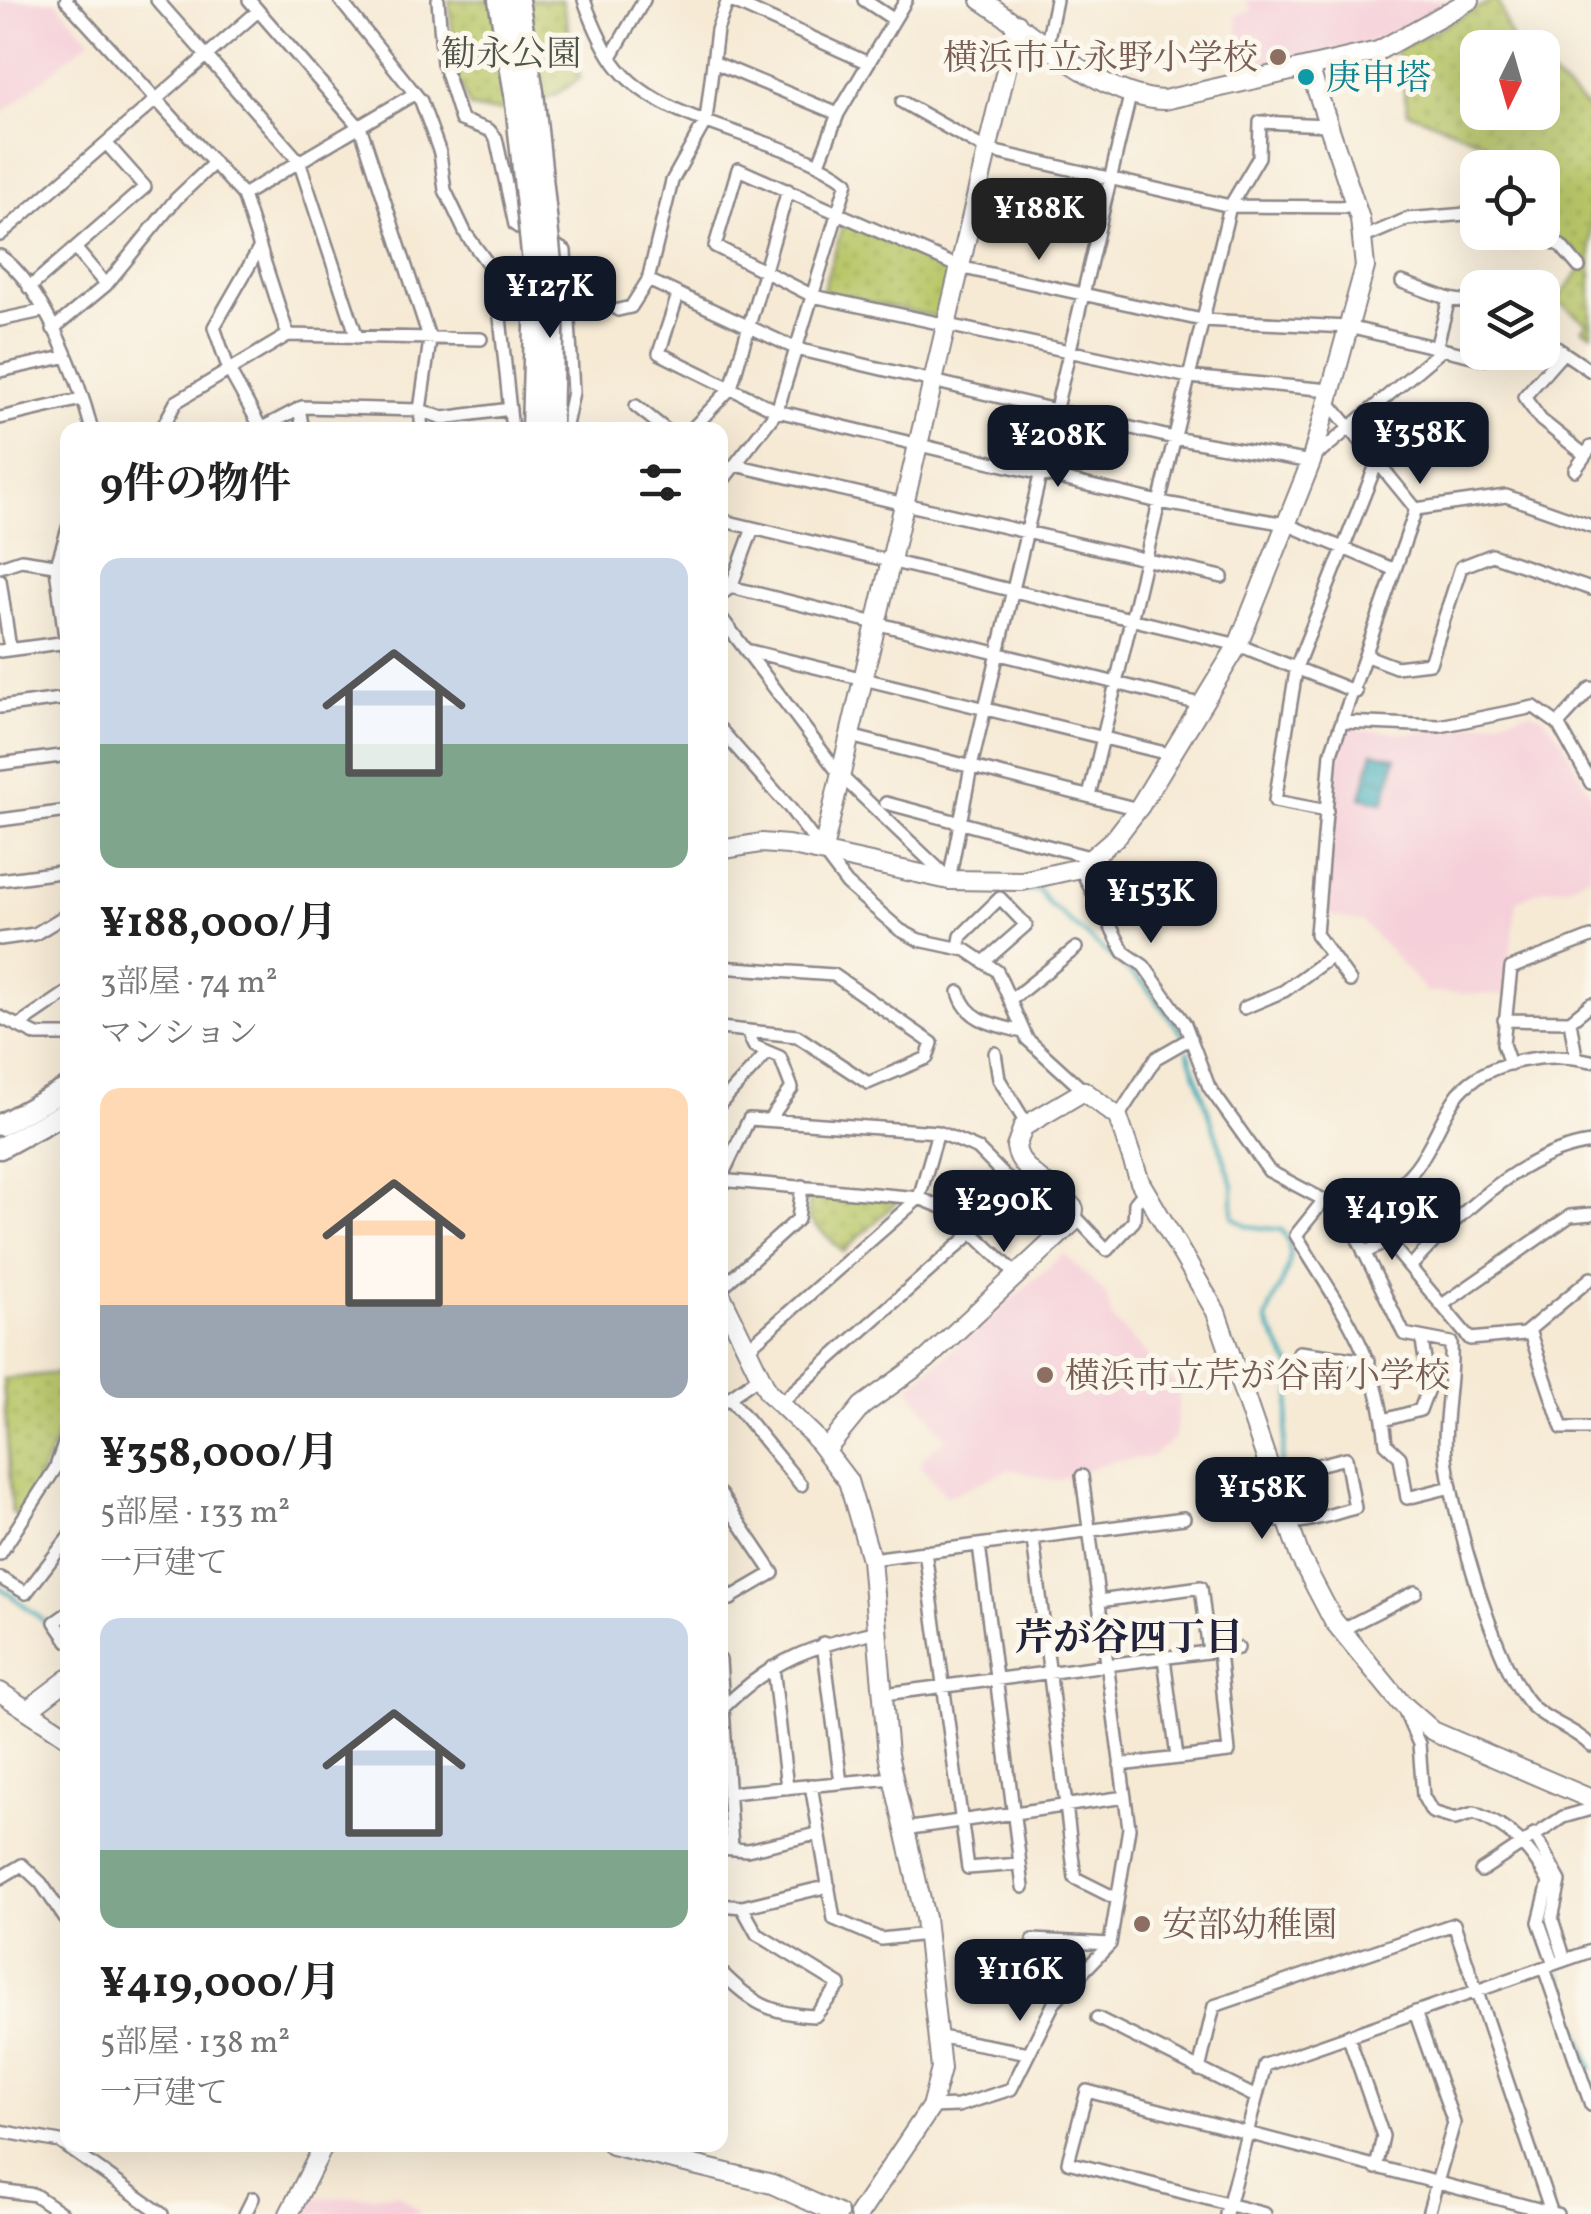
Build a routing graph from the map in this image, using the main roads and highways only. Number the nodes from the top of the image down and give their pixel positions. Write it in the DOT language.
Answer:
graph roads {
  1 [pos="500,0"];
  2 [pos="518,0"];
  3 [pos="524,93"];
  4 [pos="532,422"];
  5 [pos="551,422"];
  6 [pos="60,1092"];
  7 [pos="60,1116"];
  8 [pos="0,1125"];
  9 [pos="0,1148"];
  1 -- 3 [label="highway"];
  2 -- 3 [label="highway"];
  3 -- 4 [label="highway, bridge"];
  3 -- 5 [label="highway, bridge"];
  6 -- 8 [label="highway"];
  7 -- 9 [label="highway"];
}
